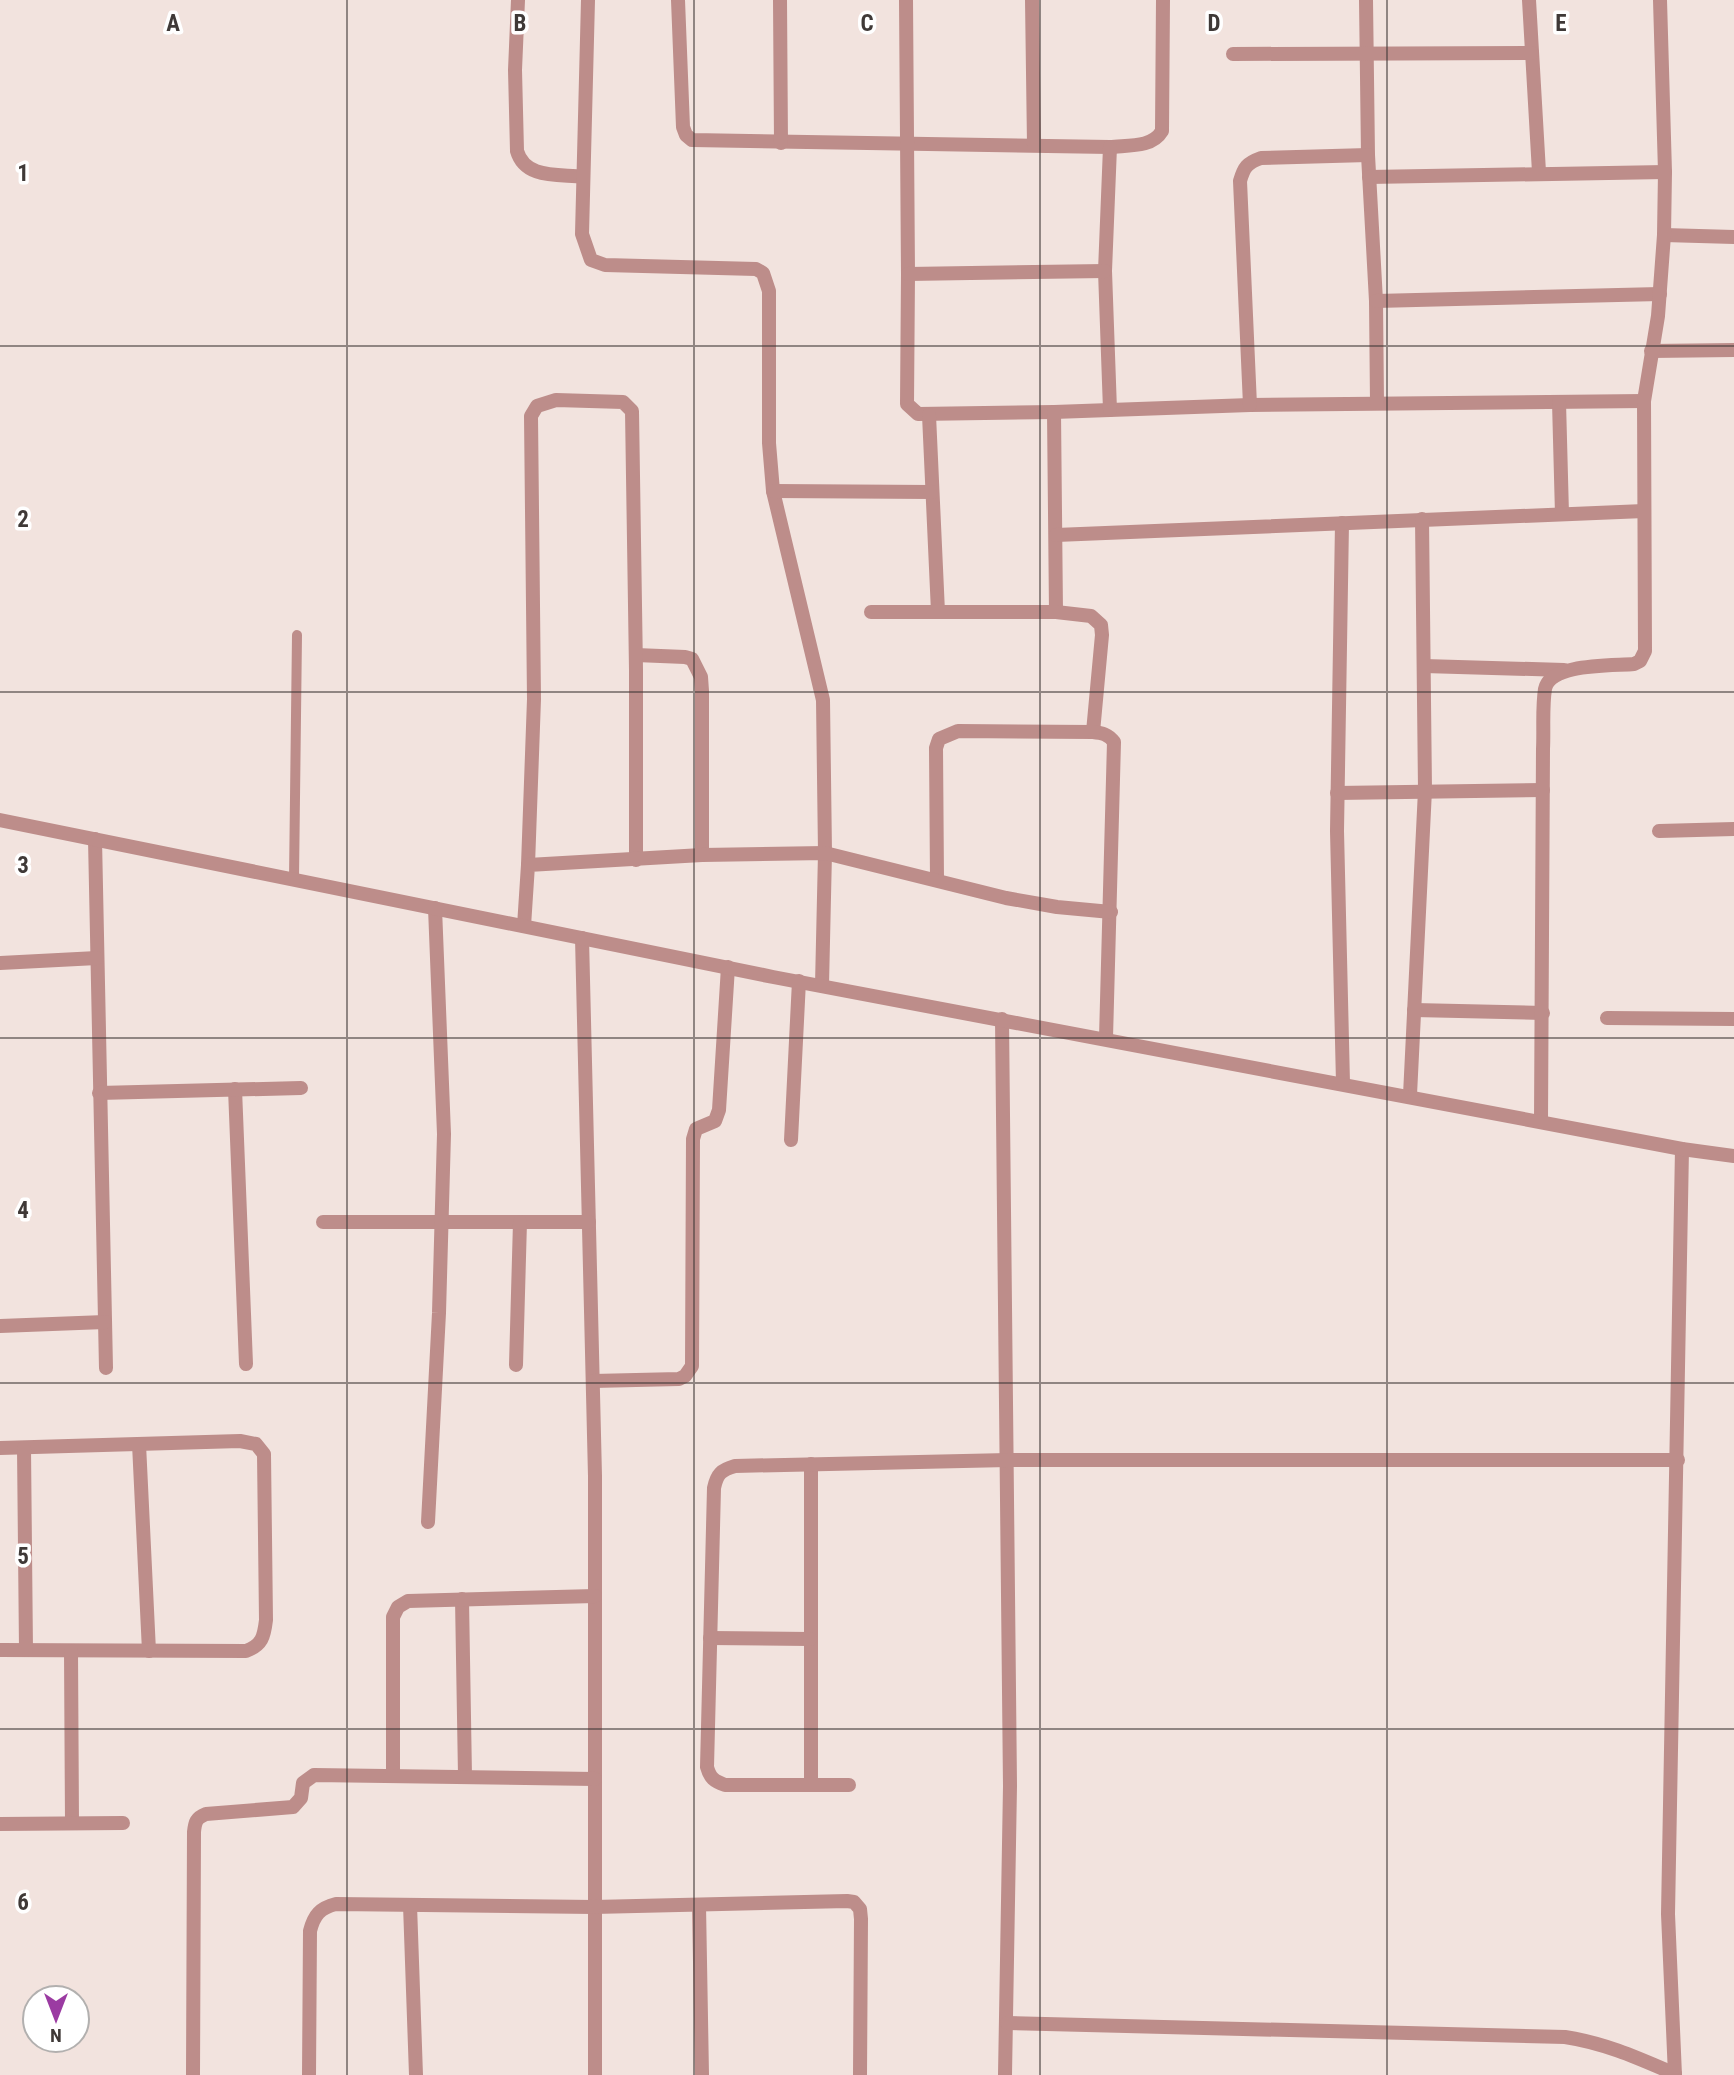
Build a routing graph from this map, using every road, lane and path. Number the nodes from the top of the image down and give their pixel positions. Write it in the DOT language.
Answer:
graph roads {
  1 [pos="518,0"];
  2 [pos="588,0"];
  3 [pos="678,0"];
  4 [pos="780,0"];
  5 [pos="906,0"];
  6 [pos="1032,0"];
  7 [pos="1163,0"];
  8 [pos="1366,0"];
  9 [pos="1529,0"];
  10 [pos="1660,0"];
  11 [pos="1532,52"];
  12 [pos="1367,53"];
  13 [pos="1233,54"];
  14 [pos="781,143"];
  15 [pos="908,145"];
  16 [pos="1034,145"];
  17 [pos="1110,147"];
  18 [pos="1368,155"];
  19 [pos="1665,172"];
  20 [pos="1539,173"];
  21 [pos="583,177"];
  22 [pos="1369,177"];
  23 [pos="1664,235"];
  24 [pos="1734,237"];
  25 [pos="1105,271"];
  26 [pos="908,274"];
  27 [pos="1660,294"];
  28 [pos="1376,301"];
  29 [pos="1734,350"];
  30 [pos="1651,351"];
  31 [pos="1644,401"];
  32 [pos="1559,402"];
  33 [pos="1377,403"];
  34 [pos="1250,405"];
  35 [pos="1110,410"];
  36 [pos="1054,412"];
  37 [pos="929,415"];
  38 [pos="773,491"];
  39 [pos="932,492"];
  40 [pos="1644,510"];
  41 [pos="1562,514"];
  42 [pos="1422,519"];
  43 [pos="1342,523"];
  44 [pos="1056,535"];
  45 [pos="871,612"];
  46 [pos="938,612"];
  47 [pos="1056,612"];
  48 [pos="297,635"];
  49 [pos="636,654"];
  50 [pos="1424,666"];
  51 [pos="1565,670"];
  52 [pos="1093,732"];
  53 [pos="1425,790"];
  54 [pos="1542,790"];
  55 [pos="1337,793"];
  56 [pos="0,820"];
  57 [pos="1734,829"];
  58 [pos="1659,831"];
  59 [pos="95,839"];
  60 [pos="825,853"];
  61 [pos="702,855"];
  62 [pos="636,860"];
  63 [pos="528,865"];
  64 [pos="294,879"];
  65 [pos="936,880"];
  66 [pos="435,908"];
  67 [pos="1111,912"];
  68 [pos="524,926"];
  69 [pos="582,938"];
  70 [pos="97,958"];
  71 [pos="0,963"];
  72 [pos="728,967"];
  73 [pos="799,981"];
  74 [pos="822,985"];
  75 [pos="1414,1010"];
  76 [pos="1542,1013"];
  77 [pos="1607,1018"];
  78 [pos="1002,1019"];
  79 [pos="1734,1019"];
  80 [pos="1106,1038"];
  81 [pos="1343,1083"];
  82 [pos="301,1088"];
  83 [pos="235,1090"];
  84 [pos="99,1093"];
  85 [pos="1410,1095"];
  86 [pos="1541,1120"];
  87 [pos="791,1140"];
  88 [pos="1682,1149"];
  89 [pos="1734,1156"];
  90 [pos="442,1221"];
  91 [pos="323,1222"];
  92 [pos="520,1222"];
  93 [pos="589,1222"];
  94 [pos="105,1322"];
  95 [pos="0,1326"];
  96 [pos="246,1364"];
  97 [pos="516,1364"];
  98 [pos="106,1368"];
  99 [pos="593,1381"];
  100 [pos="139,1444"];
  101 [pos="0,1448"];
  102 [pos="24,1448"];
  103 [pos="1678,1460"];
  104 [pos="1008,1461"];
  105 [pos="811,1464"];
  106 [pos="428,1522"];
  107 [pos="595,1596"];
  108 [pos="462,1599"];
  109 [pos="710,1638"];
  110 [pos="810,1639"];
  111 [pos="0,1650"];
  112 [pos="26,1650"];
  113 [pos="71,1651"];
  114 [pos="149,1651"];
  115 [pos="393,1775"];
  116 [pos="465,1776"];
  117 [pos="594,1779"];
  118 [pos="811,1785"];
  119 [pos="849,1785"];
  120 [pos="72,1823"];
  121 [pos="123,1823"];
  122 [pos="0,1824"];
  123 [pos="410,1905"];
  124 [pos="699,1905"];
  125 [pos="594,1908"];
  126 [pos="1007,2023"];
  127 [pos="193,2075"];
  128 [pos="309,2075"];
  129 [pos="416,2075"];
  130 [pos="595,2075"];
  131 [pos="702,2075"];
  132 [pos="860,2075"];
  133 [pos="1005,2075"];
  134 [pos="1675,2075"];
  1 -- 21 [label="street"];
  2 -- 21 [label="street"];
  3 -- 14 [label="street"];
  4 -- 14 [label="street"];
  5 -- 15 [label="street"];
  6 -- 16 [label="street"];
  7 -- 17 [label="street"];
  8 -- 12 [label="street"];
  9 -- 11 [label="street"];
  10 -- 19 [label="street"];
  11 -- 12 [label="street"];
  11 -- 20 [label="street"];
  12 -- 13 [label="street"];
  12 -- 18 [label="street"];
  14 -- 15 [label="street"];
  15 -- 16 [label="street"];
  15 -- 26 [label="street"];
  16 -- 17 [label="street"];
  17 -- 25 [label="street"];
  18 -- 22 [label="street"];
  18 -- 34 [label="street"];
  19 -- 20 [label="street"];
  19 -- 23 [label="street"];
  20 -- 22 [label="street"];
  21 -- 38 [label="street"];
  22 -- 28 [label="street"];
  23 -- 24 [label="street"];
  23 -- 27 [label="street"];
  25 -- 26 [label="street"];
  25 -- 35 [label="street"];
  26 -- 37 [label="street"];
  27 -- 28 [label="street"];
  27 -- 30 [label="street"];
  28 -- 33 [label="street"];
  29 -- 30 [label="street"];
  30 -- 31 [label="street"];
  31 -- 32 [label="street"];
  31 -- 40 [label="street"];
  32 -- 33 [label="street"];
  32 -- 41 [label="street"];
  33 -- 34 [label="street"];
  34 -- 35 [label="street"];
  35 -- 36 [label="street"];
  36 -- 37 [label="street"];
  36 -- 44 [label="street"];
  37 -- 39 [label="street"];
  38 -- 39 [label="street"];
  38 -- 60 [label="street"];
  39 -- 46 [label="street"];
  40 -- 41 [label="street"];
  40 -- 51 [label="street"];
  41 -- 42 [label="street"];
  42 -- 43 [label="street"];
  42 -- 50 [label="street"];
  43 -- 44 [label="street"];
  43 -- 55 [label="street"];
  44 -- 47 [label="street"];
  45 -- 46 [label="street"];
  46 -- 47 [label="street"];
  47 -- 52 [label="street"];
  48 -- 64 [label="lane"];
  49 -- 61 [label="street"];
  49 -- 62 [label="street"];
  49 -- 63 [label="street"];
  50 -- 51 [label="street"];
  50 -- 53 [label="street"];
  51 -- 54 [label="street"];
  52 -- 65 [label="street"];
  52 -- 67 [label="street"];
  53 -- 54 [label="street"];
  53 -- 55 [label="street"];
  53 -- 75 [label="street"];
  54 -- 76 [label="street"];
  55 -- 81 [label="street"];
  56 -- 59 [label="street"];
  57 -- 58 [label="street"];
  59 -- 64 [label="street"];
  59 -- 70 [label="street"];
  60 -- 61 [label="street"];
  60 -- 65 [label="street"];
  60 -- 74 [label="street"];
  61 -- 62 [label="street"];
  62 -- 63 [label="street"];
  63 -- 68 [label="street"];
  64 -- 66 [label="street"];
  65 -- 67 [label="street"];
  66 -- 68 [label="street"];
  66 -- 90 [label="street"];
  67 -- 80 [label="street"];
  68 -- 69 [label="street"];
  69 -- 72 [label="street"];
  69 -- 93 [label="street"];
  70 -- 71 [label="street"];
  70 -- 84 [label="street"];
  72 -- 73 [label="street"];
  72 -- 99 [label="street"];
  73 -- 74 [label="street"];
  73 -- 87 [label="street"];
  74 -- 78 [label="street"];
  75 -- 76 [label="street"];
  75 -- 85 [label="street"];
  76 -- 86 [label="street"];
  77 -- 79 [label="street"];
  78 -- 80 [label="street"];
  78 -- 104 [label="street"];
  80 -- 81 [label="street"];
  81 -- 85 [label="street"];
  82 -- 83 [label="street"];
  83 -- 84 [label="street"];
  83 -- 96 [label="street"];
  84 -- 94 [label="street"];
  85 -- 86 [label="street"];
  86 -- 88 [label="street"];
  88 -- 89 [label="street"];
  88 -- 103 [label="street"];
  90 -- 91 [label="street"];
  90 -- 92 [label="street"];
  90 -- 106 [label="street"];
  92 -- 93 [label="street"];
  92 -- 97 [label="street"];
  93 -- 99 [label="street"];
  94 -- 95 [label="street"];
  94 -- 98 [label="street"];
  99 -- 107 [label="street"];
  100 -- 102 [label="street"];
  100 -- 114 [label="street"];
  100 -- 114 [label="street"];
  101 -- 102 [label="street"];
  102 -- 112 [label="street"];
  103 -- 104 [label="street"];
  103 -- 134 [label="street"];
  104 -- 105 [label="street"];
  104 -- 126 [label="street"];
  105 -- 109 [label="street"];
  105 -- 110 [label="street"];
  107 -- 108 [label="street"];
  107 -- 117 [label="street"];
  108 -- 115 [label="street"];
  108 -- 116 [label="street"];
  109 -- 110 [label="street"];
  109 -- 118 [label="street"];
  110 -- 118 [label="street"];
  111 -- 112 [label="street"];
  112 -- 113 [label="street"];
  113 -- 114 [label="street"];
  113 -- 120 [label="street"];
  115 -- 116 [label="street"];
  115 -- 127 [label="street"];
  116 -- 117 [label="street"];
  117 -- 125 [label="street"];
  118 -- 119 [label="street"];
  120 -- 121 [label="street"];
  120 -- 122 [label="street"];
  123 -- 125 [label="street"];
  123 -- 128 [label="street"];
  123 -- 129 [label="street"];
  124 -- 125 [label="street"];
  124 -- 131 [label="street"];
  124 -- 132 [label="street"];
  125 -- 130 [label="street"];
  126 -- 133 [label="street"];
  126 -- 134 [label="street"];
}
